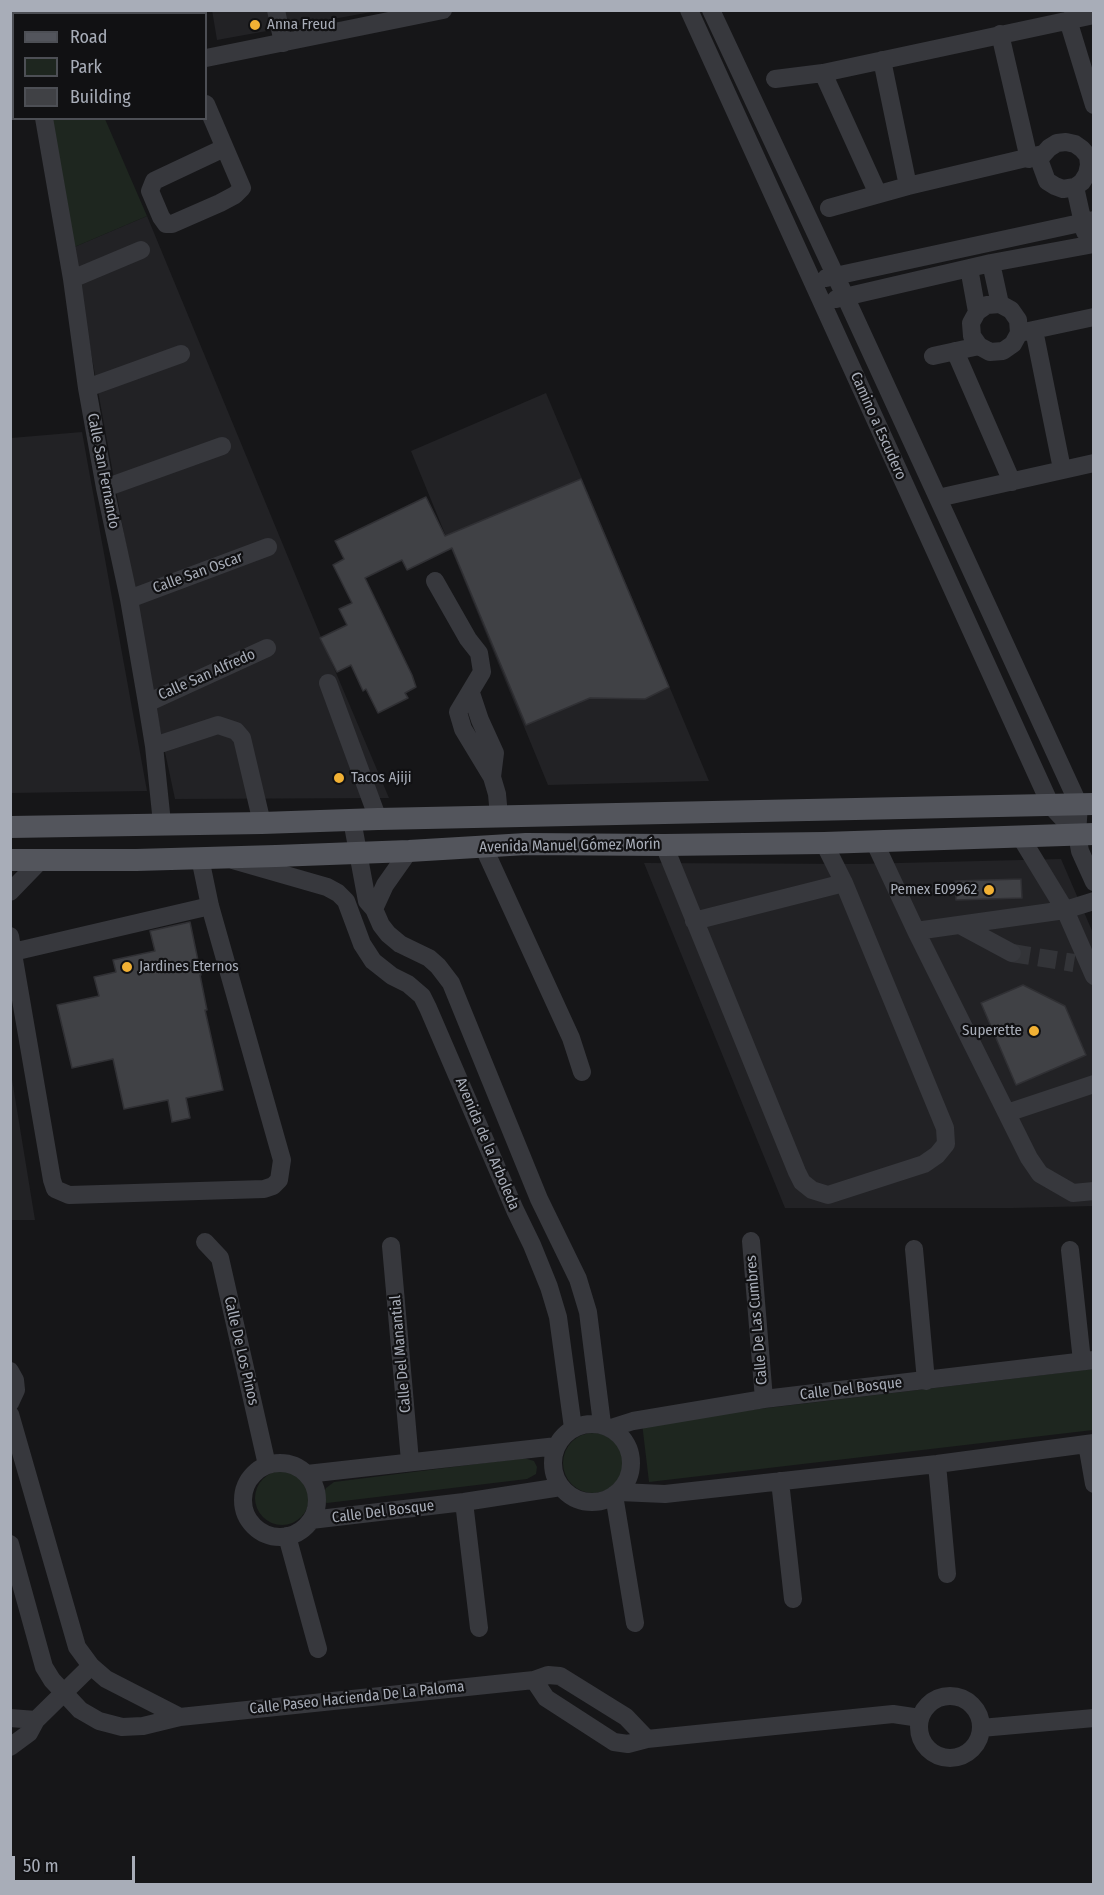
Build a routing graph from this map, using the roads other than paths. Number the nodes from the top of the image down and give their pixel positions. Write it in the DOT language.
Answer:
graph roads {
  1 [pos="276,10"];
  2 [pos="443,10"];
  3 [pos="688,10"];
  4 [pos="711,10"];
  5 [pos="1094,15"];
  6 [pos="1068,20"];
  7 [pos="1000,34"];
  8 [pos="283,43"];
  9 [pos="207,58"];
  10 [pos="882,60"];
  11 [pos="823,73"];
  12 [pos="775,79"];
  13 [pos="1094,105"];
  14 [pos="207,106"];
  15 [pos="44,120"];
  16 [pos="1088,147"];
  17 [pos="224,148"];
  18 [pos="1036,156"];
  19 [pos="908,186"];
  20 [pos="1069,188"];
  21 [pos="878,194"];
  22 [pos="829,208"];
  23 [pos="1082,222"];
  24 [pos="977,244"];
  25 [pos="1086,245"];
  26 [pos="141,250"];
  27 [pos="981,265"];
  28 [pos="835,275"];
  29 [pos="72,279"];
  30 [pos="813,282"];
  31 [pos="845,296"];
  32 [pos="822,303"];
  33 [pos="1000,304"];
  34 [pos="977,312"];
  35 [pos="1094,317"];
  36 [pos="1027,331"];
  37 [pos="979,346"];
  38 [pos="956,351"];
  39 [pos="181,354"];
  40 [pos="933,356"];
  41 [pos="87,388"];
  42 [pos="222,446"];
  43 [pos="1094,463"];
  44 [pos="1062,469"];
  45 [pos="1012,482"];
  46 [pos="105,488"];
  47 [pos="938,498"];
  48 [pos="268,547"];
  49 [pos="435,581"];
  50 [pos="129,599"];
  51 [pos="267,648"];
  52 [pos="328,683"];
  53 [pos="147,703"];
  54 [pos="154,746"];
  55 [pos="1086,804"];
  56 [pos="1052,806"];
  57 [pos="499,816"];
  58 [pos="378,819"];
  59 [pos="352,820"];
  60 [pos="162,823"];
  61 [pos="262,824"];
  62 [pos="10,827"];
  63 [pos="1085,834"];
  64 [pos="1020,836"];
  65 [pos="874,841"];
  66 [pos="824,843"];
  67 [pos="664,845"];
  68 [pos="483,846"];
  69 [pos="409,851"];
  70 [pos="359,853"];
  71 [pos="225,857"];
  72 [pos="200,858"];
  73 [pos="10,860"];
  74 [pos="40,861"];
  75 [pos="1094,882"];
  76 [pos="844,883"];
  77 [pos="10,892"];
  78 [pos="338,892"];
  79 [pos="1094,901"];
  80 [pos="370,905"];
  81 [pos="210,906"];
  82 [pos="1065,910"];
  83 [pos="694,921"];
  84 [pos="960,925"];
  85 [pos="916,931"];
  86 [pos="12,944"];
  87 [pos="1012,953"];
  88 [pos="1074,963"];
  89 [pos="1094,977"];
  90 [pos="466,1023"];
  91 [pos="440,1035"];
  92 [pos="582,1072"];
  93 [pos="1094,1084"];
  94 [pos="1007,1113"];
  95 [pos="1094,1191"];
  96 [pos="551,1221"];
  97 [pos="525,1230"];
  98 [pos="751,1241"];
  99 [pos="205,1242"];
  100 [pos="391,1246"];
  101 [pos="914,1249"];
  102 [pos="1070,1250"];
  103 [pos="1088,1361"];
  104 [pos="10,1371"];
  105 [pos="926,1381"];
  106 [pos="764,1400"];
  107 [pos="10,1404"];
  108 [pos="10,1414"];
  109 [pos="606,1426"];
  110 [pos="573,1428"];
  111 [pos="1090,1443"];
  112 [pos="556,1446"];
  113 [pos="410,1461"];
  114 [pos="937,1464"];
  115 [pos="267,1466"];
  116 [pos="307,1474"];
  117 [pos="780,1481"];
  118 [pos="1094,1484"];
  119 [pos="561,1487"];
  120 [pos="617,1494"];
  121 [pos="464,1502"];
  122 [pos="311,1520"];
  123 [pos="287,1536"];
  124 [pos="10,1544"];
  125 [pos="947,1574"];
  126 [pos="793,1599"];
  127 [pos="635,1623"];
  128 [pos="479,1628"];
  129 [pos="318,1649"];
  130 [pos="91,1666"];
  131 [pos="534,1680"];
  132 [pos="63,1693"];
  133 [pos="180,1717"];
  134 [pos="10,1718"];
  135 [pos="920,1718"];
  136 [pos="1094,1718"];
  137 [pos="36,1720"];
  138 [pos="981,1728"];
  139 [pos="646,1739"];
  140 [pos="10,1747"];
  1 -- 8 [label="street"];
  2 -- 8 [label="street"];
  3 -- 30 [label="street, Camino a Escudero"];
  4 -- 28 [label="street, Camino a Escudero"];
  5 -- 6 [label="street"];
  6 -- 7 [label="street"];
  6 -- 13 [label="street"];
  7 -- 10 [label="street"];
  7 -- 18 [label="street"];
  8 -- 9 [label="street"];
  10 -- 11 [label="street"];
  10 -- 19 [label="street"];
  11 -- 12 [label="street"];
  11 -- 21 [label="street"];
  14 -- 17 [label="street"];
  15 -- 29 [label="street, Calle San Fernando"];
  16 -- 18 [label="street"];
  16 -- 20 [label="street"];
  17 -- 17 [label="street"];
  18 -- 19 [label="street"];
  18 -- 20 [label="street"];
  19 -- 21 [label="street"];
  20 -- 23 [label="street"];
  21 -- 22 [label="street"];
  23 -- 24 [label="street"];
  23 -- 25 [label="street"];
  24 -- 27 [label="street"];
  24 -- 28 [label="street"];
  25 -- 27 [label="street"];
  26 -- 29 [label="street"];
  27 -- 31 [label="street"];
  27 -- 33 [label="street"];
  27 -- 34 [label="street"];
  28 -- 30 [label="street"];
  28 -- 31 [label="street, Camino a Escudero"];
  29 -- 41 [label="street, Calle San Fernando"];
  30 -- 32 [label="street, Camino a Escudero"];
  31 -- 32 [label="street"];
  31 -- 47 [label="street, Camino a Escudero"];
  32 -- 56 [label="street, Camino a Escudero"];
  33 -- 34 [label="street"];
  33 -- 36 [label="street"];
  34 -- 37 [label="street"];
  35 -- 36 [label="street"];
  36 -- 37 [label="street"];
  36 -- 44 [label="street"];
  37 -- 38 [label="street"];
  38 -- 40 [label="street"];
  38 -- 45 [label="street"];
  39 -- 41 [label="street"];
  41 -- 46 [label="street, Calle San Fernando"];
  42 -- 46 [label="street"];
  43 -- 44 [label="street"];
  44 -- 45 [label="street"];
  45 -- 47 [label="street"];
  46 -- 50 [label="street, Calle San Fernando"];
  47 -- 55 [label="street, Camino a Escudero"];
  48 -- 50 [label="street, Calle San Oscar"];
  49 -- 57 [label="street"];
  50 -- 53 [label="street, Calle San Fernando"];
  51 -- 53 [label="street, Calle San Alfredo"];
  52 -- 58 [label="street"];
  53 -- 54 [label="street, Calle San Fernando"];
  54 -- 60 [label="street, Calle San Fernando"];
  54 -- 61 [label="street"];
  55 -- 56 [label="main road, Avenida Manuel Gómez Morín"];
  55 -- 63 [label="street, Camino a Escudero"];
  56 -- 57 [label="main road, Avenida Manuel Gómez Morín"];
  56 -- 63 [label="street, Camino a Escudero"];
  57 -- 58 [label="main road, Avenida Manuel Gómez Morín"];
  58 -- 59 [label="main road, Avenida Manuel Gómez Morín"];
  59 -- 61 [label="main road, Avenida Manuel Gómez Morín"];
  59 -- 70 [label="street, Avenida de la Arboleda"];
  60 -- 61 [label="main road, Avenida Manuel Gómez Morín"];
  60 -- 62 [label="main road, Avenida Manuel Gómez Morín"];
  63 -- 64 [label="main road, Avenida Manuel Gómez Morín"];
  63 -- 75 [label="street, Camino a Escudero"];
  64 -- 65 [label="main road, Avenida Manuel Gómez Morín"];
  64 -- 82 [label="street"];
  65 -- 66 [label="main road, Avenida Manuel Gómez Morín"];
  65 -- 85 [label="street"];
  66 -- 67 [label="main road, Avenida Manuel Gómez Morín"];
  66 -- 76 [label="street"];
  67 -- 68 [label="main road, Avenida Manuel Gómez Morín"];
  67 -- 83 [label="street"];
  68 -- 69 [label="main road, Avenida Manuel Gómez Morín"];
  68 -- 92 [label="street"];
  69 -- 70 [label="main road, Avenida Manuel Gómez Morín"];
  69 -- 80 [label="street"];
  70 -- 71 [label="main road, Avenida Manuel Gómez Morín"];
  70 -- 80 [label="street, Avenida de la Arboleda"];
  71 -- 72 [label="main road, Avenida Manuel Gómez Morín"];
  71 -- 78 [label="street"];
  72 -- 74 [label="main road, Avenida Manuel Gómez Morín"];
  72 -- 81 [label="street"];
  73 -- 74 [label="main road, Avenida Manuel Gómez Morín"];
  74 -- 77 [label="street"];
  76 -- 83 [label="street"];
  76 -- 83 [label="street"];
  78 -- 80 [label="street"];
  78 -- 91 [label="street, Avenida de la Arboleda"];
  79 -- 82 [label="street"];
  80 -- 90 [label="street, Avenida de la Arboleda"];
  81 -- 86 [label="street"];
  81 -- 86 [label="street"];
  82 -- 84 [label="street"];
  82 -- 89 [label="street"];
  84 -- 85 [label="street"];
  84 -- 87 [label="street"];
  85 -- 94 [label="street"];
  88 -- 89 [label="street"];
  90 -- 91 [label="street"];
  90 -- 96 [label="street, Avenida de la Arboleda"];
  91 -- 97 [label="street, Avenida de la Arboleda"];
  93 -- 94 [label="street"];
  94 -- 95 [label="street"];
  96 -- 97 [label="street"];
  96 -- 109 [label="street, Avenida de la Arboleda"];
  97 -- 110 [label="street, Avenida de la Arboleda"];
  98 -- 106 [label="street, Calle De Las Cumbres"];
  99 -- 115 [label="street, Calle De Los Pinos"];
  100 -- 113 [label="street, Calle Del Manantial"];
  101 -- 105 [label="street"];
  102 -- 103 [label="street"];
  103 -- 105 [label="street, Calle Del Bosque"];
  104 -- 107 [label="street"];
  105 -- 106 [label="street, Calle Del Bosque"];
  106 -- 109 [label="street, Calle Del Bosque"];
  108 -- 130 [label="street"];
  109 -- 110 [label="street"];
  109 -- 120 [label="street"];
  110 -- 112 [label="street"];
  111 -- 114 [label="street"];
  111 -- 118 [label="street"];
  112 -- 113 [label="street"];
  112 -- 119 [label="street"];
  113 -- 116 [label="street"];
  114 -- 117 [label="street"];
  114 -- 125 [label="street"];
  115 -- 116 [label="street"];
  115 -- 123 [label="street"];
  116 -- 122 [label="street"];
  117 -- 120 [label="street"];
  117 -- 126 [label="street"];
  119 -- 120 [label="street"];
  119 -- 121 [label="street, Calle Del Bosque"];
  120 -- 127 [label="street"];
  121 -- 122 [label="street, Calle Del Bosque"];
  121 -- 128 [label="street"];
  122 -- 123 [label="street"];
  123 -- 129 [label="street"];
  124 -- 132 [label="street, Calle Paseo Hacienda De La Paloma"];
  130 -- 132 [label="street"];
  130 -- 133 [label="street"];
  131 -- 133 [label="street, Calle Paseo Hacienda De La Paloma"];
  131 -- 139 [label="street, Calle Paseo Hacienda De La Paloma"];
  131 -- 139 [label="street"];
  132 -- 133 [label="street, Calle Paseo Hacienda De La Paloma"];
  132 -- 137 [label="street"];
  134 -- 137 [label="street"];
  135 -- 138 [label="street"];
  135 -- 138 [label="street"];
  135 -- 139 [label="street"];
  136 -- 138 [label="street"];
  137 -- 140 [label="street"];
}
